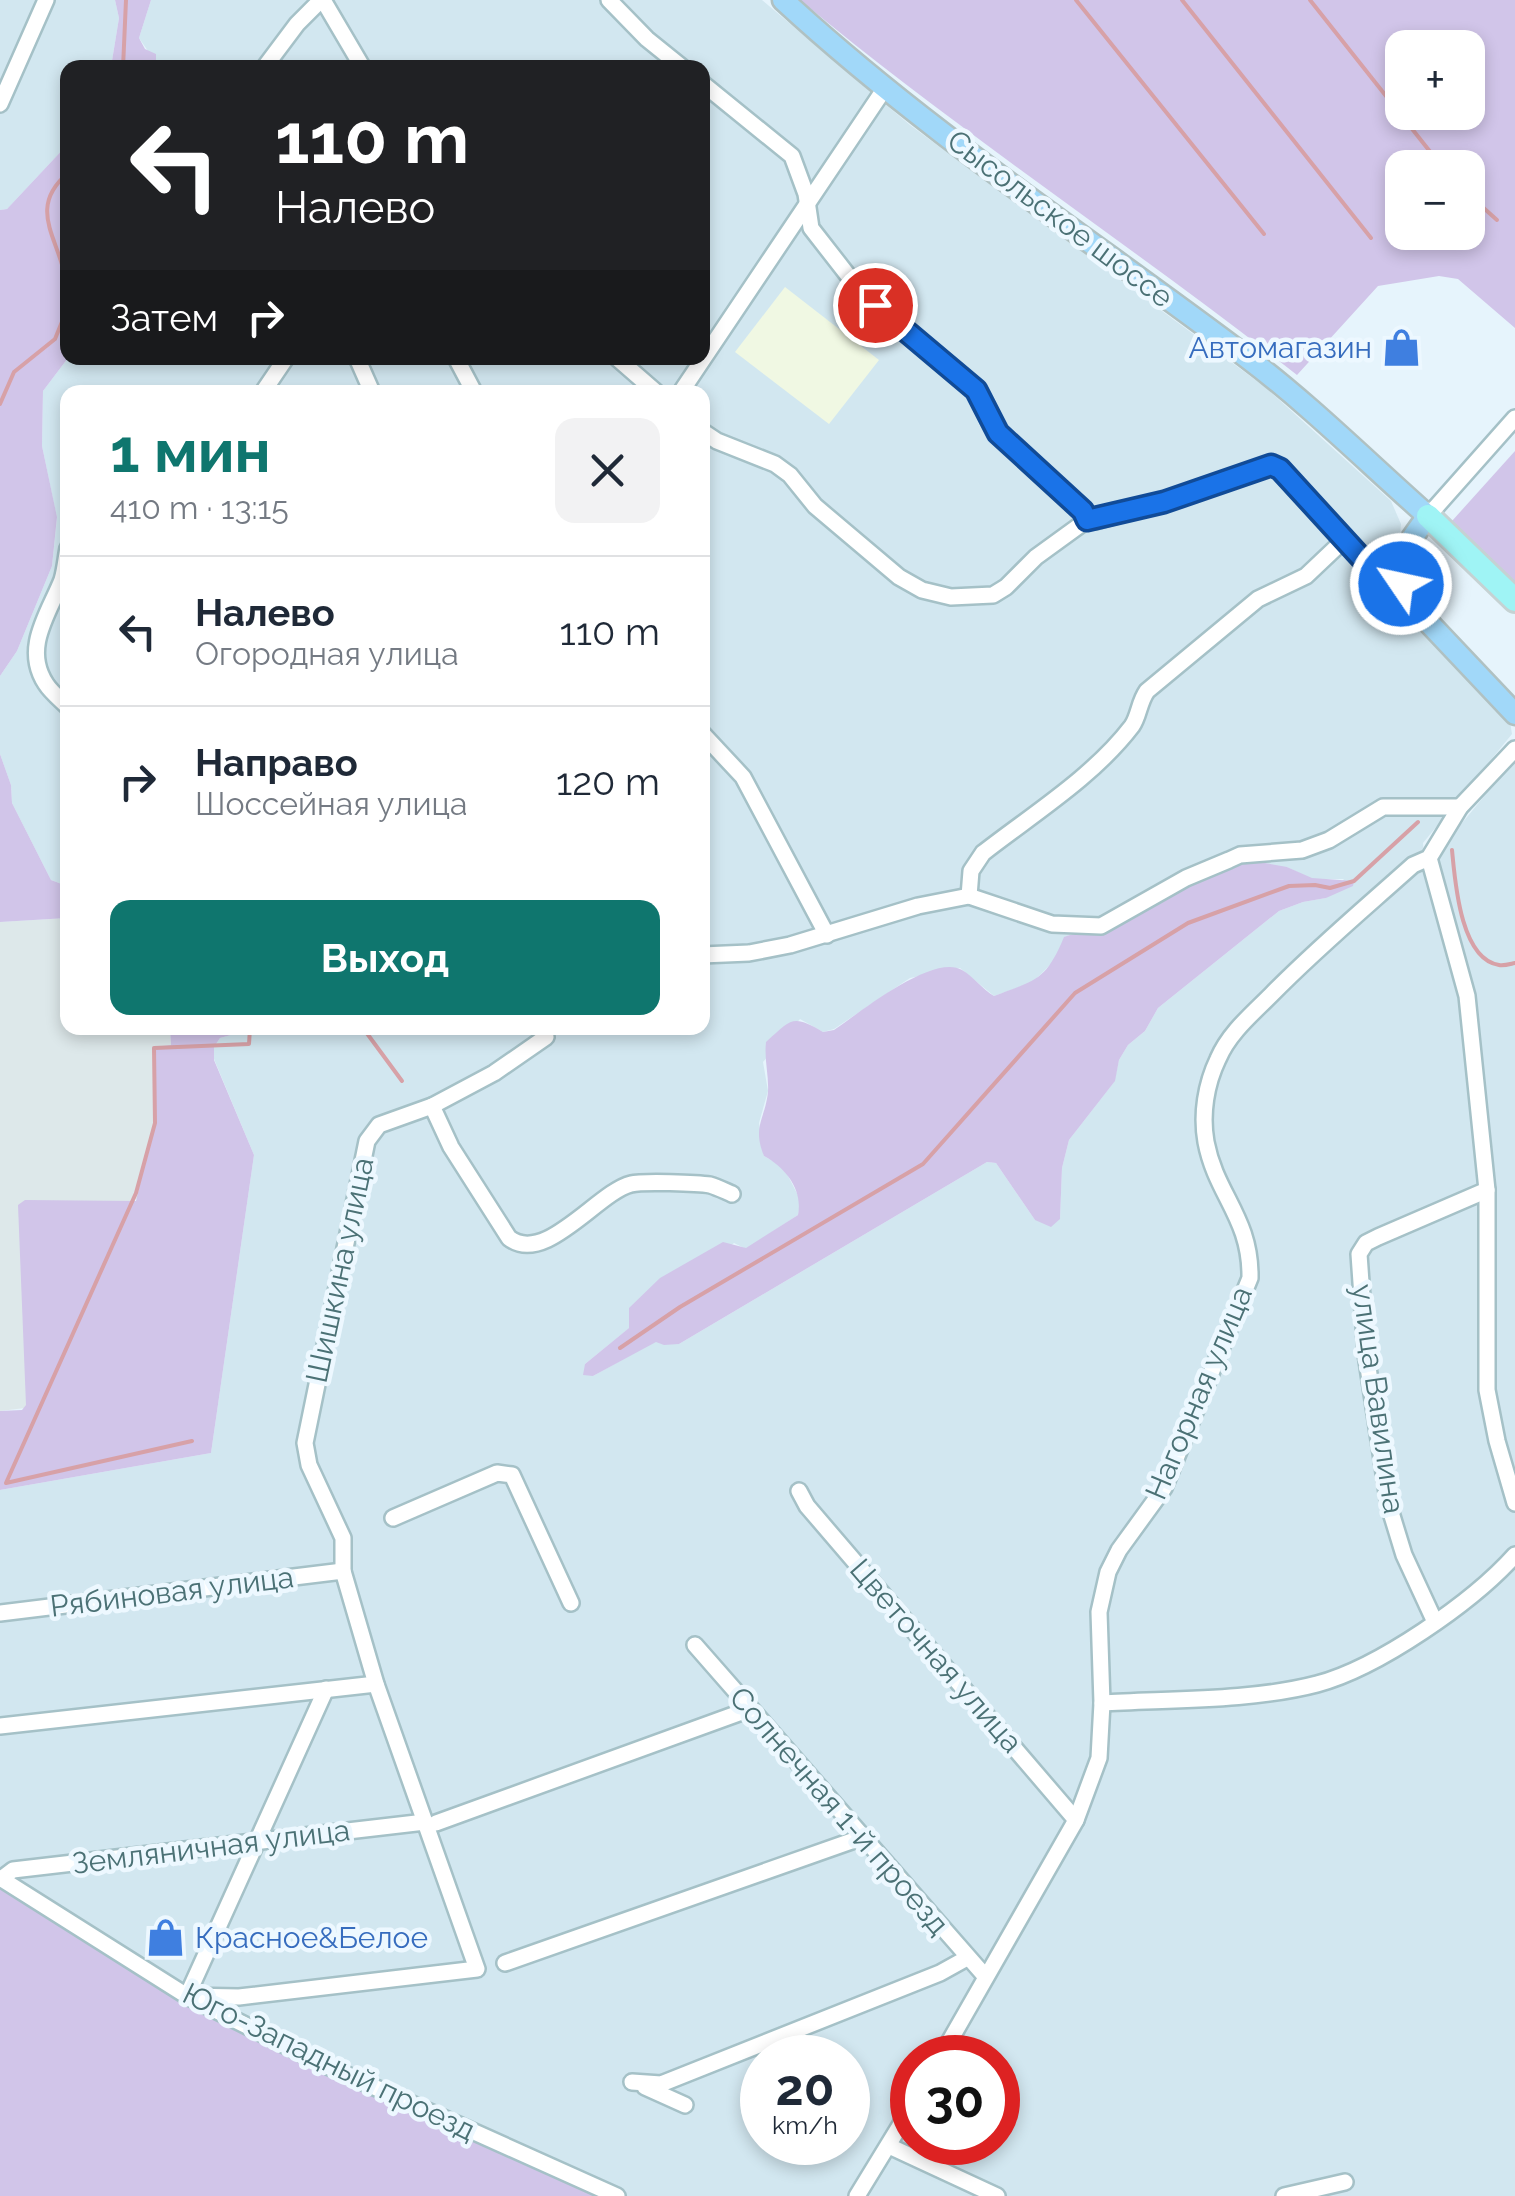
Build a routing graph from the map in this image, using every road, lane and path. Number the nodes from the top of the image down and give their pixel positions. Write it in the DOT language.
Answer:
graph roads {
  1 [pos="46,0"];
  2 [pos="322,0"];
  3 [pos="609,0"];
  4 [pos="783,0"];
  5 [pos="270,60"];
  6 [pos="358,60"];
  7 [pos="673,60"];
  8 [pos="885,88"];
  9 [pos="710,89"];
  10 [pos="0,104"];
  11 [pos="807,209"];
  12 [pos="710,347"];
  13 [pos="626,365"];
  14 [pos="648,385"];
  15 [pos="1515,418"];
  16 [pos="710,436"];
  17 [pos="1428,516"];
  18 [pos="1087,520"];
  19 [pos="1344,540"];
  20 [pos="60,583"];
  21 [pos="1401,584"];
  22 [pos="1515,600"];
  23 [pos="60,699"];
  24 [pos="1515,714"];
  25 [pos="710,742"];
  26 [pos="1515,749"];
  27 [pos="1460,807"];
  28 [pos="1428,858"];
  29 [pos="970,896"];
  30 [pos="827,935"];
  31 [pos="710,955"];
  32 [pos="544,1035"];
  33 [pos="432,1106"];
  34 [pos="1488,1190"];
  35 [pos="732,1194"];
  36 [pos="799,1491"];
  37 [pos="1515,1503"];
  38 [pos="393,1518"];
  39 [pos="1515,1555"];
  40 [pos="344,1571"];
  41 [pos="571,1603"];
  42 [pos="0,1613"];
  43 [pos="1435,1622"];
  44 [pos="695,1645"];
  45 [pos="376,1684"];
  46 [pos="326,1689"];
  47 [pos="1102,1703"];
  48 [pos="750,1709"];
  49 [pos="0,1726"];
  50 [pos="1076,1820"];
  51 [pos="430,1823"];
  52 [pos="863,1837"];
  53 [pos="257,1841"];
  54 [pos="0,1878"];
  55 [pos="968,1958"];
  56 [pos="506,1963"];
  57 [pos="985,1976"];
  58 [pos="187,1996"];
  59 [pos="953,2035"];
  60 [pos="685,2105"];
  61 [pos="889,2146"];
  62 [pos="1345,2182"];
  63 [pos="617,2196"];
  64 [pos="857,2196"];
  65 [pos="997,2196"];
  66 [pos="1284,2196"];
  1 -- 10 [label="street"];
  2 -- 5 [label="street"];
  2 -- 6 [label="street"];
  3 -- 7 [label="street"];
  4 -- 8 [label="main road, Сысольское шоссе"];
  8 -- 11 [label="street"];
  8 -- 17 [label="main road, Сысольское шоссе"];
  9 -- 11 [label="street"];
  11 -- 12 [label="street"];
  11 -- 18 [label="street"];
  13 -- 14 [label="street"];
  15 -- 17 [label="street"];
  16 -- 18 [label="street"];
  17 -- 21 [label="main road"];
  17 -- 22 [label="highway, Сысольское шоссе"];
  18 -- 19 [label="street"];
  19 -- 21 [label="street"];
  19 -- 29 [label="street"];
  20 -- 23 [label="street"];
  21 -- 24 [label="main road"];
  25 -- 30 [label="street"];
  26 -- 27 [label="street, Нагорная улица"];
  27 -- 28 [label="street, Нагорная улица"];
  27 -- 29 [label="street"];
  28 -- 34 [label="street"];
  28 -- 47 [label="street, Нагорная улица"];
  29 -- 30 [label="street"];
  30 -- 31 [label="street"];
  32 -- 33 [label="street, Шишкина улица"];
  33 -- 35 [label="street"];
  33 -- 40 [label="street, Шишкина улица"];
  34 -- 37 [label="street"];
  34 -- 43 [label="street, улица Вавилина"];
  36 -- 50 [label="street, Цветочная улица"];
  38 -- 41 [label="street"];
  39 -- 43 [label="street"];
  40 -- 42 [label="street, Рябиновая улица"];
  40 -- 45 [label="street, Шишкина улица"];
  43 -- 47 [label="street"];
  44 -- 48 [label="street, Солнечная 1-й проезд"];
  45 -- 46 [label="street"];
  45 -- 51 [label="street, Шишкина улица"];
  46 -- 49 [label="street"];
  46 -- 53 [label="street"];
  47 -- 50 [label="street, Нагорная улица"];
  48 -- 51 [label="street, Земляничная улица"];
  48 -- 52 [label="street, Солнечная 1-й проезд"];
  50 -- 57 [label="street, Нагорная улица"];
  51 -- 53 [label="street, Земляничная улица"];
  51 -- 58 [label="street, Шишкина улица"];
  52 -- 55 [label="street, Солнечная 1-й проезд"];
  52 -- 56 [label="street"];
  53 -- 54 [label="street, Земляничная улица"];
  53 -- 58 [label="street"];
  54 -- 58 [label="street, Юго-Западный проезд"];
  55 -- 57 [label="street, Солнечная 1-й проезд"];
  55 -- 60 [label="street"];
  57 -- 59 [label="street, Нагорная улица"];
  58 -- 63 [label="street, Юго-Западный проезд"];
  61 -- 64 [label="street"];
  61 -- 65 [label="street"];
  62 -- 66 [label="street"];
}
